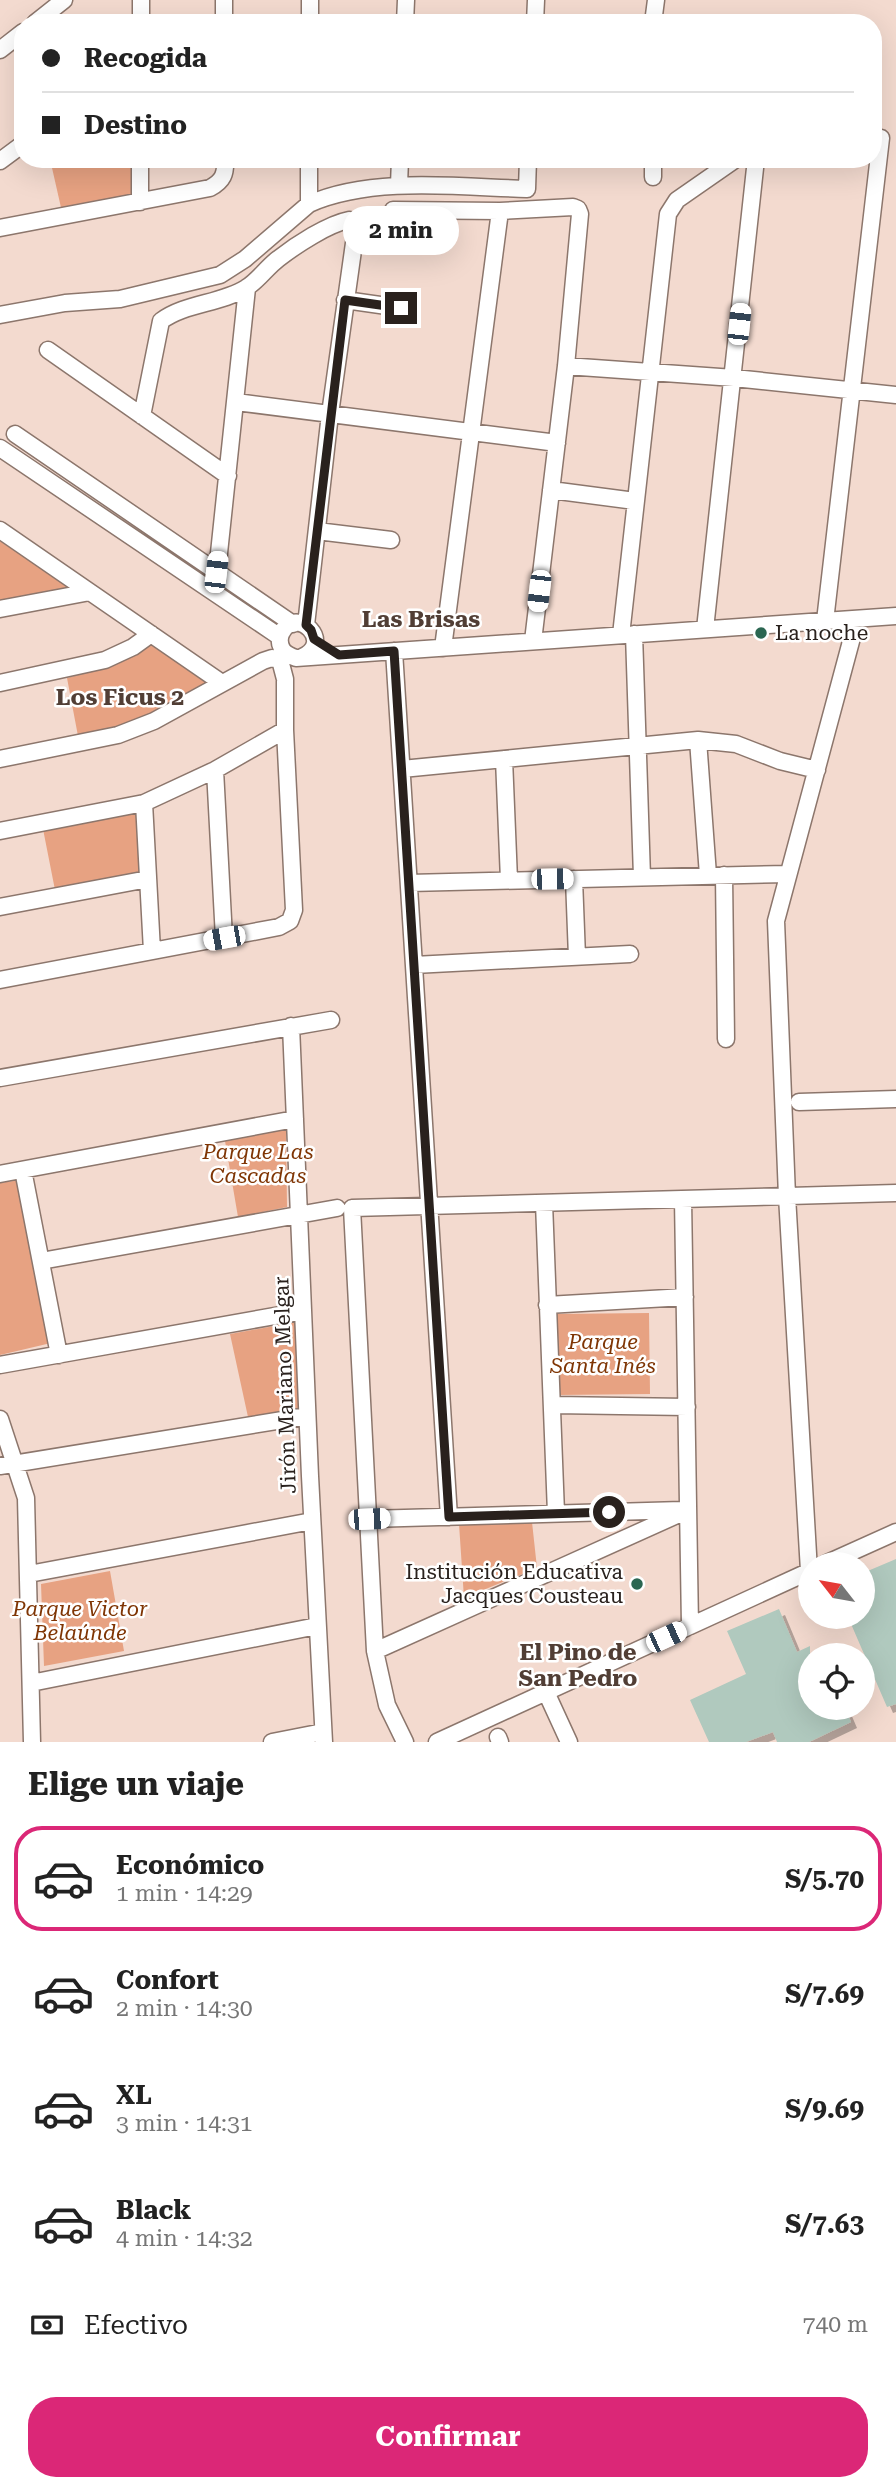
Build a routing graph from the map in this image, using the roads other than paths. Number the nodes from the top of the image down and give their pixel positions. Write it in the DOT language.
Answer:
graph roads {
  1 [pos="64,0"];
  2 [pos="46,14"];
  3 [pos="14,39"];
  4 [pos="0,50"];
  5 [pos="140,168"];
  6 [pos="226,168"];
  7 [pos="309,168"];
  8 [pos="400,168"];
  9 [pos="528,168"];
  10 [pos="653,168"];
  11 [pos="723,168"];
  12 [pos="755,168"];
  13 [pos="879,168"];
  14 [pos="653,177"];
  15 [pos="399,185"];
  16 [pos="140,202"];
  17 [pos="309,204"];
  18 [pos="393,210"];
  19 [pos="500,211"];
  20 [pos="0,228"];
  21 [pos="247,288"];
  22 [pos="345,300"];
  23 [pos="401,308"];
  24 [pos="0,315"];
  25 [pos="48,350"];
  26 [pos="566,366"];
  27 [pos="649,372"];
  28 [pos="734,378"];
  29 [pos="850,390"];
  30 [pos="896,395"];
  31 [pos="236,402"];
  32 [pos="330,414"];
  33 [pos="142,416"];
  34 [pos="470,432"];
  35 [pos="15,434"];
  36 [pos="557,443"];
  37 [pos="0,448"];
  38 [pos="228,476"];
  39 [pos="551,490"];
  40 [pos="635,501"];
  41 [pos="0,530"];
  42 [pos="317,531"];
  43 [pos="391,540"];
  44 [pos="216,572"];
  45 [pos="90,593"];
  46 [pos="0,609"];
  47 [pos="896,616"];
  48 [pos="857,619"];
  49 [pos="825,621"];
  50 [pos="304,629"];
  51 [pos="705,629"];
  52 [pos="151,634"];
  53 [pos="627,635"];
  54 [pos="533,641"];
  55 [pos="443,648"];
  56 [pos="282,650"];
  57 [pos="394,651"];
  58 [pos="339,655"];
  59 [pos="302,657"];
  60 [pos="0,682"];
  61 [pos="222,683"];
  62 [pos="285,730"];
  63 [pos="698,740"];
  64 [pos="638,747"];
  65 [pos="0,759"];
  66 [pos="504,759"];
  67 [pos="402,769"];
  68 [pos="215,770"];
  69 [pos="817,770"];
  70 [pos="144,803"];
  71 [pos="0,831"];
  72 [pos="789,874"];
  73 [pos="716,875"];
  74 [pos="642,877"];
  75 [pos="148,879"];
  76 [pos="573,879"];
  77 [pos="509,880"];
  78 [pos="409,883"];
  79 [pos="0,907"];
  80 [pos="224,938"];
  81 [pos="152,951"];
  82 [pos="630,954"];
  83 [pos="577,957"];
  84 [pos="414,965"];
  85 [pos="0,980"];
  86 [pos="331,1020"];
  87 [pos="291,1026"];
  88 [pos="726,1039"];
  89 [pos="0,1078"];
  90 [pos="896,1099"];
  91 [pos="799,1102"];
  92 [pos="295,1119"];
  93 [pos="23,1170"];
  94 [pos="0,1174"];
  95 [pos="896,1193"];
  96 [pos="787,1196"];
  97 [pos="683,1199"];
  98 [pos="544,1203"];
  99 [pos="429,1206"];
  100 [pos="337,1208"];
  101 [pos="299,1215"];
  102 [pos="41,1261"];
  103 [pos="685,1297"];
  104 [pos="547,1305"];
  105 [pos="303,1311"];
  106 [pos="59,1355"];
  107 [pos="0,1365"];
  108 [pos="554,1405"];
  109 [pos="687,1407"];
  110 [pos="307,1416"];
  111 [pos="0,1419"];
  112 [pos="7,1465"];
  113 [pos="688,1510"];
  114 [pos="556,1513"];
  115 [pos="449,1517"];
  116 [pos="369,1519"];
  117 [pos="312,1521"];
  118 [pos="896,1532"];
  119 [pos="809,1552"];
  120 [pos="852,1552"];
  121 [pos="29,1574"];
  122 [pos="798,1576"];
  123 [pos="317,1626"];
  124 [pos="690,1626"];
  125 [pos="375,1651"];
  126 [pos="31,1683"];
  127 [pos="546,1692"];
  128 [pos="323,1737"];
  129 [pos="32,1742"];
  130 [pos="272,1742"];
  131 [pos="405,1742"];
  132 [pos="437,1742"];
  133 [pos="569,1742"];
  1 -- 2 [label="street"];
  3 -- 4 [label="street"];
  5 -- 16 [label="street"];
  6 -- 16 [label="street"];
  7 -- 17 [label="street"];
  8 -- 15 [label="street"];
  9 -- 15 [label="street"];
  10 -- 14 [label="street"];
  11 -- 27 [label="street"];
  12 -- 28 [label="street"];
  13 -- 29 [label="street"];
  15 -- 17 [label="street"];
  16 -- 20 [label="street"];
  17 -- 24 [label="street"];
  18 -- 19 [label="street"];
  19 -- 26 [label="street"];
  19 -- 34 [label="street"];
  21 -- 22 [label="street"];
  21 -- 31 [label="street"];
  21 -- 33 [label="street"];
  22 -- 23 [label="street"];
  22 -- 32 [label="street"];
  25 -- 33 [label="street"];
  26 -- 27 [label="street"];
  26 -- 36 [label="street"];
  27 -- 28 [label="street"];
  27 -- 40 [label="street"];
  28 -- 29 [label="street"];
  28 -- 51 [label="street"];
  29 -- 30 [label="street"];
  29 -- 49 [label="street"];
  31 -- 32 [label="street"];
  31 -- 38 [label="street"];
  32 -- 34 [label="street"];
  32 -- 42 [label="street"];
  33 -- 38 [label="street"];
  34 -- 36 [label="street"];
  34 -- 55 [label="street"];
  35 -- 44 [label="street"];
  36 -- 39 [label="street"];
  37 -- 56 [label="street"];
  38 -- 44 [label="street"];
  39 -- 40 [label="street"];
  39 -- 54 [label="street"];
  40 -- 53 [label="street"];
  41 -- 45 [label="street"];
  42 -- 43 [label="street"];
  42 -- 50 [label="street"];
  44 -- 50 [label="street"];
  45 -- 46 [label="street"];
  45 -- 52 [label="street"];
  47 -- 48 [label="street"];
  48 -- 49 [label="street"];
  48 -- 69 [label="street"];
  49 -- 51 [label="street"];
  50 -- 56 [label="street"];
  50 -- 58 [label="street"];
  50 -- 59 [label="street"];
  51 -- 53 [label="street"];
  52 -- 60 [label="street"];
  52 -- 61 [label="street"];
  53 -- 54 [label="street"];
  53 -- 64 [label="street"];
  54 -- 55 [label="street"];
  55 -- 57 [label="street"];
  56 -- 59 [label="street"];
  56 -- 61 [label="street"];
  56 -- 62 [label="street"];
  57 -- 58 [label="street"];
  57 -- 67 [label="street"];
  58 -- 59 [label="street"];
  61 -- 65 [label="street"];
  62 -- 68 [label="street"];
  62 -- 80 [label="street"];
  63 -- 64 [label="street"];
  63 -- 69 [label="street"];
  63 -- 73 [label="street"];
  64 -- 66 [label="street"];
  64 -- 74 [label="street"];
  66 -- 67 [label="street"];
  66 -- 77 [label="street"];
  67 -- 78 [label="street"];
  68 -- 70 [label="street"];
  68 -- 80 [label="street"];
  69 -- 72 [label="street"];
  70 -- 71 [label="street"];
  70 -- 75 [label="street"];
  72 -- 73 [label="street"];
  72 -- 96 [label="street"];
  73 -- 74 [label="street"];
  73 -- 88 [label="street"];
  74 -- 76 [label="street"];
  75 -- 79 [label="street"];
  75 -- 81 [label="street"];
  76 -- 77 [label="street"];
  76 -- 83 [label="street"];
  77 -- 78 [label="street"];
  78 -- 84 [label="street"];
  80 -- 81 [label="street"];
  81 -- 85 [label="street"];
  82 -- 83 [label="street"];
  83 -- 84 [label="street"];
  84 -- 99 [label="street"];
  86 -- 87 [label="street"];
  87 -- 89 [label="street"];
  87 -- 92 [label="street, Jirón Mariano Melgar"];
  90 -- 91 [label="street"];
  92 -- 93 [label="street"];
  92 -- 101 [label="street, Jirón Mariano Melgar"];
  93 -- 94 [label="street"];
  93 -- 102 [label="street"];
  95 -- 96 [label="street"];
  96 -- 97 [label="street"];
  96 -- 119 [label="street"];
  97 -- 98 [label="street"];
  97 -- 103 [label="street"];
  98 -- 99 [label="street"];
  98 -- 104 [label="street"];
  99 -- 115 [label="street"];
  99 -- 116 [label="street"];
  100 -- 101 [label="street"];
  101 -- 102 [label="street"];
  101 -- 105 [label="street, Jirón Mariano Melgar"];
  102 -- 106 [label="street"];
  103 -- 104 [label="street"];
  103 -- 109 [label="street"];
  104 -- 108 [label="street"];
  105 -- 106 [label="street"];
  105 -- 110 [label="street, Jirón Mariano Melgar"];
  106 -- 107 [label="street"];
  108 -- 109 [label="street"];
  108 -- 114 [label="street"];
  109 -- 113 [label="street"];
  110 -- 112 [label="street"];
  110 -- 117 [label="street, Jirón Mariano Melgar"];
  111 -- 112 [label="street"];
  112 -- 121 [label="street"];
  113 -- 114 [label="street"];
  113 -- 124 [label="street"];
  113 -- 125 [label="street"];
  114 -- 115 [label="street"];
  115 -- 116 [label="street"];
  116 -- 125 [label="street"];
  117 -- 121 [label="street"];
  117 -- 123 [label="street, Jirón Mariano Melgar"];
  118 -- 120 [label="street"];
  121 -- 126 [label="street"];
  122 -- 124 [label="street"];
  123 -- 126 [label="street"];
  123 -- 128 [label="street, Jirón Mariano Melgar"];
  124 -- 127 [label="street"];
  125 -- 131 [label="street"];
  126 -- 129 [label="street"];
  127 -- 132 [label="street"];
  127 -- 133 [label="street"];
  128 -- 130 [label="street"];
}
